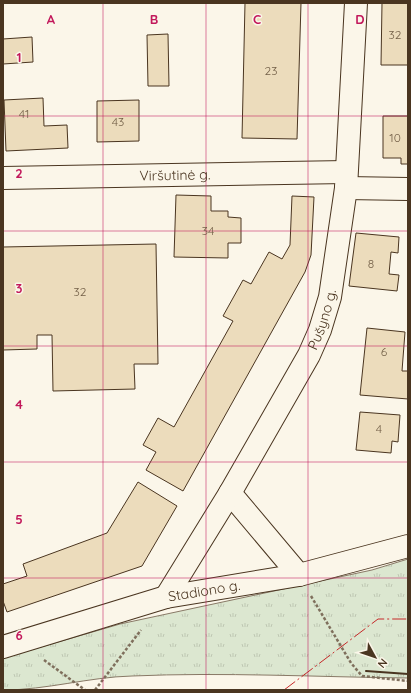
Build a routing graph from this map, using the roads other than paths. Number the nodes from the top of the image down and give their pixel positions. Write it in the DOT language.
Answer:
graph roads {
  1 [pos="356,3"];
  2 [pos="3,178"];
  3 [pos="346,180"];
  4 [pos="408,189"];
  5 [pos="230,493"];
  6 [pos="408,546"];
  7 [pos="299,575"];
  8 [pos="166,597"];
  9 [pos="12,645"];
  1 -- 3 [label="street, Pušyno g."];
  2 -- 3 [label="street, Viršutinė g."];
  3 -- 4 [label="street"];
  3 -- 5 [label="street, Pušyno g."];
  5 -- 7 [label="street"];
  5 -- 8 [label="street, Pušyno g."];
  6 -- 7 [label="street, Stadiono g."];
  7 -- 8 [label="street, Stadiono g."];
  8 -- 9 [label="street, Stadiono g."];
}
